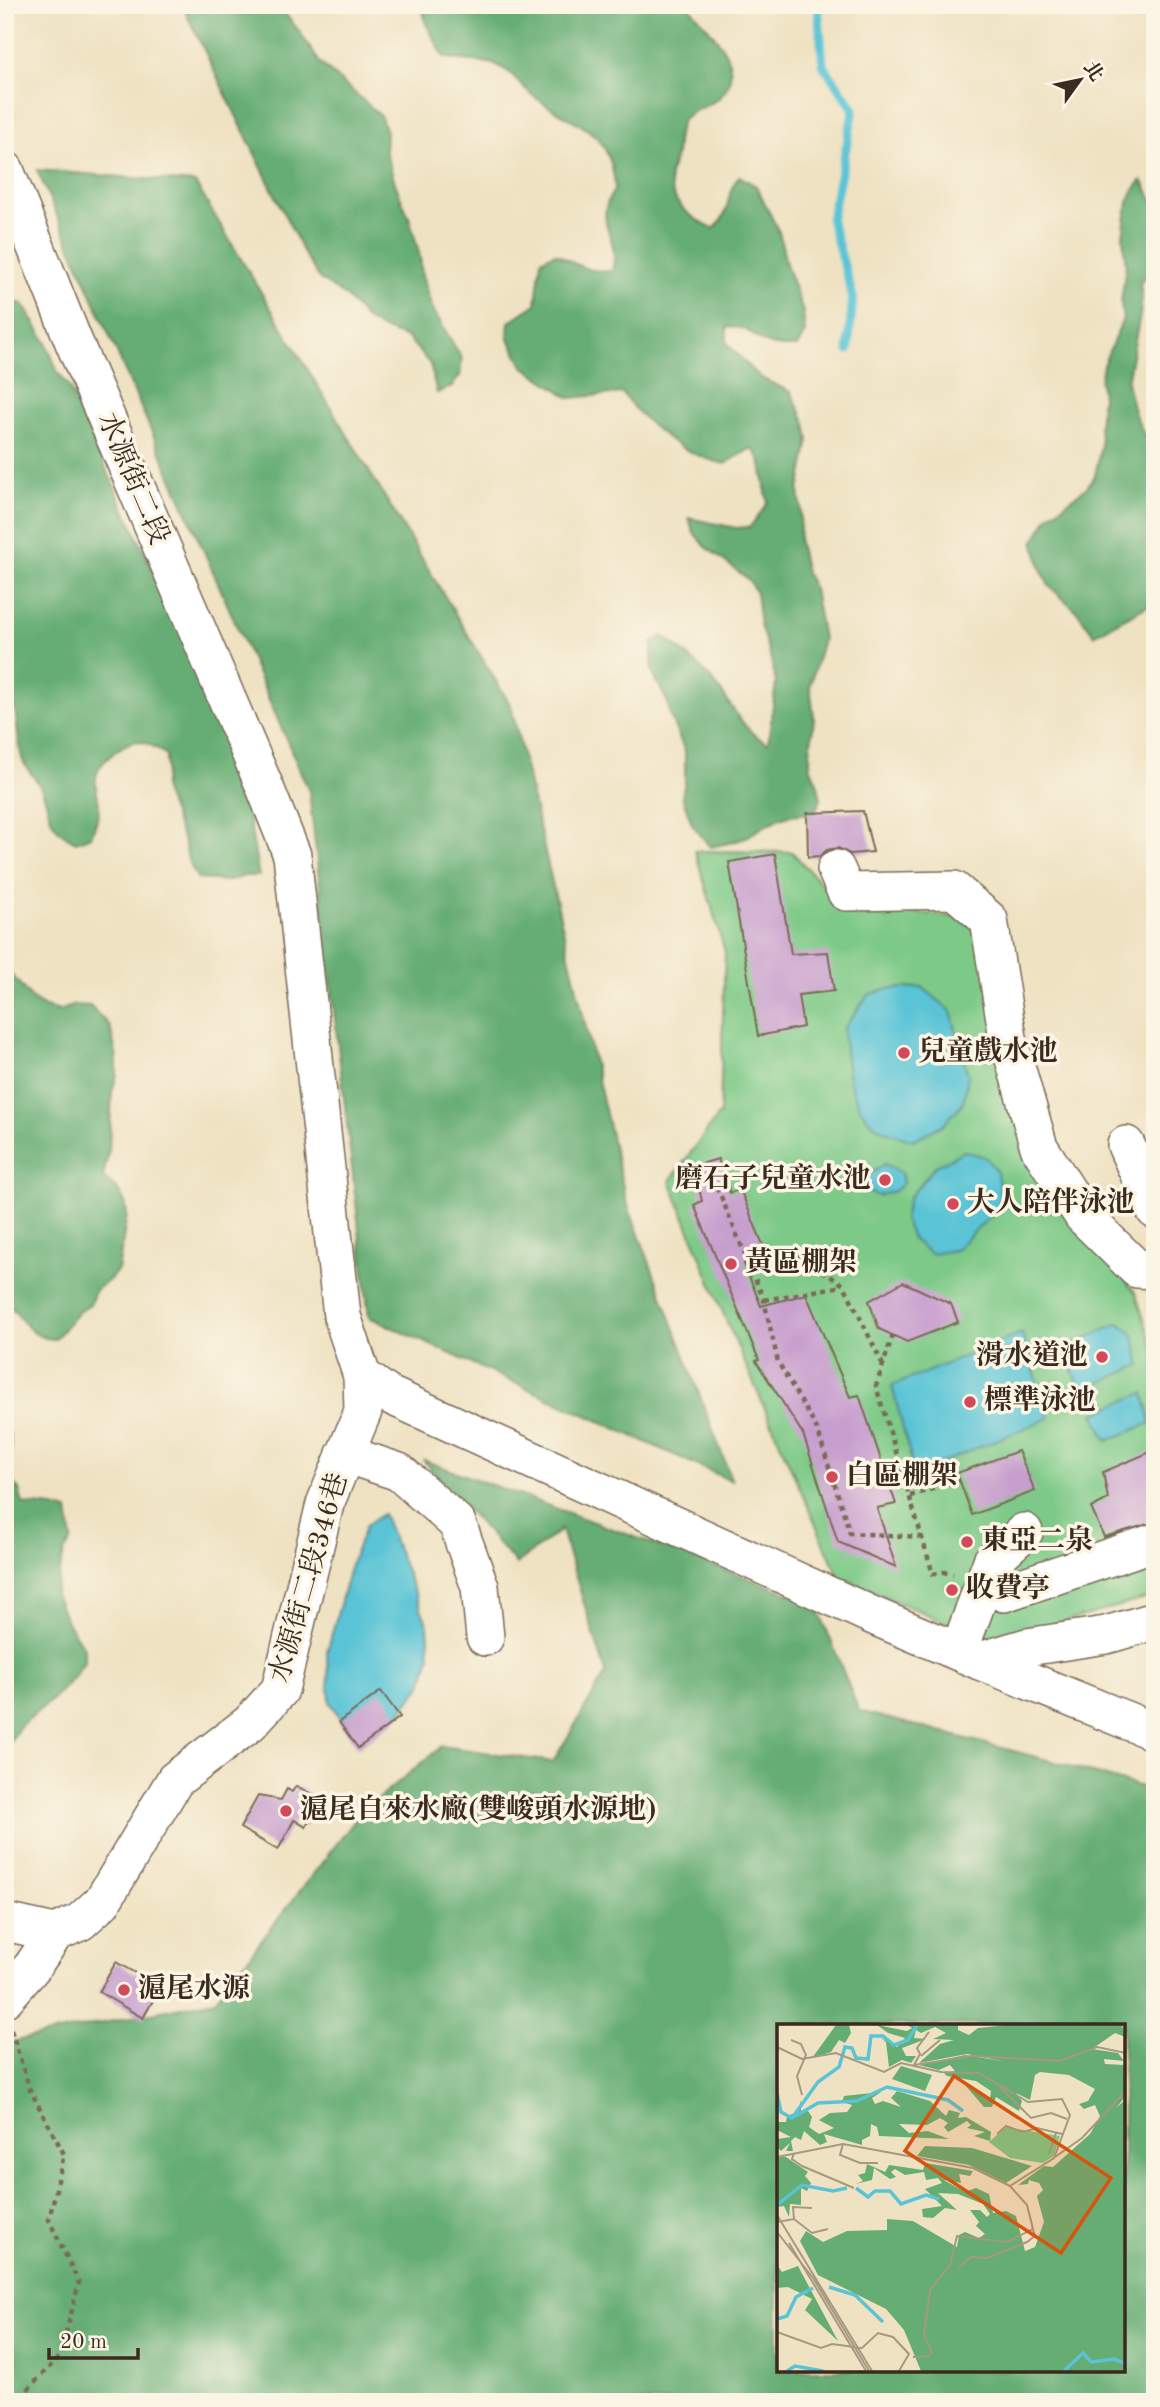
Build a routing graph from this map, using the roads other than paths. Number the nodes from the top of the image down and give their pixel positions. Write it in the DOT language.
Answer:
graph roads {
  1 [pos="5,170"];
  2 [pos="836,869"];
  3 [pos="1126,1145"];
  4 [pos="1155,1210"];
  5 [pos="1155,1270"];
  6 [pos="362,1376"];
  7 [pos="345,1454"];
  8 [pos="1024,1532"];
  9 [pos="1155,1542"];
  10 [pos="984,1583"];
  11 [pos="1155,1621"];
  12 [pos="485,1637"];
  13 [pos="970,1656"];
  14 [pos="1155,1732"];
  15 [pos="5,1922"];
  16 [pos="55,1933"];
  17 [pos="7,2011"];
  1 -- 6 [label="street, 水源街二段"];
  2 -- 5 [label="street"];
  3 -- 4 [label="street"];
  6 -- 7 [label="street, 水源街二段346巷"];
  6 -- 13 [label="street"];
  7 -- 12 [label="street"];
  7 -- 16 [label="street, 水源街二段346巷"];
  8 -- 10 [label="street"];
  9 -- 10 [label="street"];
  10 -- 13 [label="street"];
  11 -- 13 [label="street"];
  13 -- 14 [label="street"];
  15 -- 16 [label="street"];
  16 -- 17 [label="street"];
}
